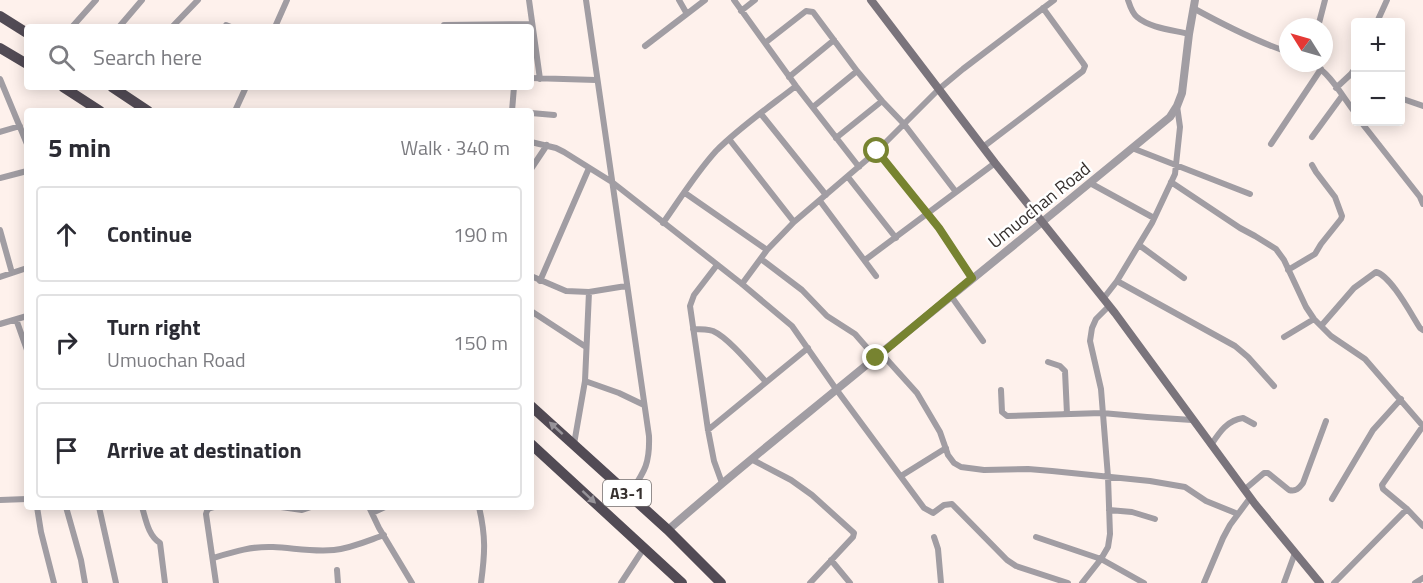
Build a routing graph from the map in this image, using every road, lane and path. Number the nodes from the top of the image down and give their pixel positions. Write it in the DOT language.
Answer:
graph roads {
  1 [pos="96,0"];
  2 [pos="142,0"];
  3 [pos="198,0"];
  4 [pos="287,0"];
  5 [pos="529,0"];
  6 [pos="586,0"];
  7 [pos="679,0"];
  8 [pos="705,0"];
  9 [pos="734,0"];
  10 [pos="755,0"];
  11 [pos="871,0"];
  12 [pos="1054,0"];
  13 [pos="1128,0"];
  14 [pos="1324,0"];
  15 [pos="1387,0"];
  16 [pos="1194,4"];
  17 [pos="1043,8"];
  18 [pos="741,11"];
  19 [pos="687,14"];
  20 [pos="0,16"];
  21 [pos="1320,18"];
  22 [pos="1379,18"];
  23 [pos="75,24"];
  24 [pos="122,24"];
  25 [pos="175,24"];
  26 [pos="276,24"];
  27 [pos="532,24"];
  28 [pos="24,31"];
  29 [pos="1189,34"];
  30 [pos="534,38"];
  31 [pos="834,40"];
  32 [pos="765,43"];
  33 [pos="645,46"];
  34 [pos="0,48"];
  35 [pos="1279,49"];
  36 [pos="24,62"];
  37 [pos="857,71"];
  38 [pos="1319,72"];
  39 [pos="1323,72"];
  40 [pos="789,77"];
  41 [pos="1351,77"];
  42 [pos="534,78"];
  43 [pos="0,79"];
  44 [pos="540,79"];
  45 [pos="596,80"];
  46 [pos="796,86"];
  47 [pos="1336,88"];
  48 [pos="939,89"];
  49 [pos="118,90"];
  50 [pos="245,90"];
  51 [pos="514,90"];
  52 [pos="78,91"];
  53 [pos="1342,96"];
  54 [pos="1405,99"];
  55 [pos="882,101"];
  56 [pos="1177,106"];
  57 [pos="1423,106"];
  58 [pos="813,107"];
  59 [pos="97,108"];
  60 [pos="144,108"];
  61 [pos="236,108"];
  62 [pos="512,108"];
  63 [pos="1351,108"];
  64 [pos="534,113"];
  65 [pos="554,114"];
  66 [pos="761,114"];
  67 [pos="904,124"];
  68 [pos="20,126"];
  69 [pos="1364,126"];
  70 [pos="0,132"];
  71 [pos="24,136"];
  72 [pos="1312,137"];
  73 [pos="836,138"];
  74 [pos="729,139"];
  75 [pos="534,143"];
  76 [pos="1271,144"];
  77 [pos="548,145"];
  78 [pos="984,147"];
  79 [pos="1132,148"];
  80 [pos="877,151"];
  81 [pos="995,163"];
  82 [pos="534,165"];
  83 [pos="1176,165"];
  84 [pos="1312,165"];
  85 [pos="859,167"];
  86 [pos="589,168"];
  87 [pos="24,172"];
  88 [pos="848,177"];
  89 [pos="0,178"];
  90 [pos="612,182"];
  91 [pos="1171,182"];
  92 [pos="1090,183"];
  93 [pos="957,192"];
  94 [pos="685,193"];
  95 [pos="1250,194"];
  96 [pos="826,195"];
  97 [pos="820,201"];
  98 [pos="1423,204"];
  99 [pos="928,214"];
  100 [pos="1154,218"];
  101 [pos="794,222"];
  102 [pos="1042,222"];
  103 [pos="663,223"];
  104 [pos="0,230"];
  105 [pos="896,238"];
  106 [pos="1138,244"];
  107 [pos="767,250"];
  108 [pos="761,259"];
  109 [pos="865,260"];
  110 [pos="717,265"];
  111 [pos="24,269"];
  112 [pos="1288,270"];
  113 [pos="12,273"];
  114 [pos="876,276"];
  115 [pos="0,277"];
  116 [pos="534,278"];
  117 [pos="972,278"];
  118 [pos="1184,278"];
  119 [pos="540,281"];
  120 [pos="1117,281"];
  121 [pos="742,284"];
  122 [pos="626,286"];
  123 [pos="589,292"];
  124 [pos="951,296"];
  125 [pos="1106,303"];
  126 [pos="534,313"];
  127 [pos="24,317"];
  128 [pos="16,319"];
  129 [pos="1314,319"];
  130 [pos="0,324"];
  131 [pos="1321,326"];
  132 [pos="693,328"];
  133 [pos="1423,330"];
  134 [pos="1284,337"];
  135 [pos="983,341"];
  136 [pos="24,342"];
  137 [pos="586,347"];
  138 [pos="808,348"];
  139 [pos="879,356"];
  140 [pos="1048,362"];
  141 [pos="585,381"];
  142 [pos="766,382"];
  143 [pos="1274,386"];
  144 [pos="837,389"];
  145 [pos="1000,390"];
  146 [pos="1401,399"];
  147 [pos="644,405"];
  148 [pos="534,409"];
  149 [pos="1102,413"];
  150 [pos="1067,414"];
  151 [pos="1192,420"];
  152 [pos="1326,421"];
  153 [pos="1254,424"];
  154 [pos="1423,426"];
  155 [pos="708,430"];
  156 [pos="574,444"];
  157 [pos="1211,445"];
  158 [pos="534,447"];
  159 [pos="946,448"];
  160 [pos="751,459"];
  161 [pos="901,476"];
  162 [pos="1108,477"];
  163 [pos="722,483"];
  164 [pos="1244,490"];
  165 [pos="629,495"];
  166 [pos="1250,498"];
  167 [pos="24,499"];
  168 [pos="1332,499"];
  169 [pos="0,500"];
  170 [pos="1407,509"];
  171 [pos="37,510"];
  172 [pos="67,510"];
  173 [pos="100,510"];
  174 [pos="143,510"];
  175 [pos="207,510"];
  176 [pos="371,510"];
  177 [pos="480,510"];
  178 [pos="1109,510"];
  179 [pos="1238,514"];
  180 [pos="1155,519"];
  181 [pos="1423,526"];
  182 [pos="668,530"];
  183 [pos="384,535"];
  184 [pos="934,537"];
  185 [pos="1036,537"];
  186 [pos="644,548"];
  187 [pos="1295,553"];
  188 [pos="213,558"];
  189 [pos="1101,559"];
  190 [pos="831,560"];
  191 [pos="337,570"];
  192 [pos="1423,578"];
  193 [pos="54,583"];
  194 [pos="85,583"];
  195 [pos="116,583"];
  196 [pos="165,583"];
  197 [pos="216,583"];
  198 [pos="338,583"];
  199 [pos="412,583"];
  200 [pos="481,583"];
  201 [pos="621,583"];
  202 [pos="682,583"];
  203 [pos="721,583"];
  204 [pos="810,583"];
  205 [pos="850,583"];
  206 [pos="941,583"];
  207 [pos="1068,583"];
  208 [pos="1082,583"];
  209 [pos="1144,583"];
  210 [pos="1204,583"];
  211 [pos="1284,583"];
  212 [pos="1320,583"];
  213 [pos="1334,583"];
  214 [pos="1415,583"];
  1 -- 23 [label="street"];
  2 -- 24 [label="street"];
  3 -- 25 [label="street"];
  4 -- 26 [label="street"];
  5 -- 27 [label="street"];
  6 -- 45 [label="street"];
  7 -- 19 [label="street"];
  8 -- 19 [label="street"];
  9 -- 18 [label="street"];
  10 -- 18 [label="street"];
  11 -- 48 [label="main road"];
  12 -- 17 [label="street"];
  13 -- 29 [label="street"];
  14 -- 21 [label="street"];
  15 -- 22 [label="street"];
  16 -- 29 [label="street, Umuochan Road"];
  16 -- 35 [label="street"];
  17 -- 48 [label="street"];
  17 -- 78 [label="street"];
  18 -- 32 [label="street"];
  19 -- 33 [label="street"];
  20 -- 28 [label="highway"];
  29 -- 56 [label="street, Umuochan Road"];
  30 -- 44 [label="street"];
  31 -- 32 [label="street"];
  31 -- 37 [label="street"];
  31 -- 40 [label="street"];
  32 -- 40 [label="street"];
  34 -- 36 [label="highway"];
  37 -- 55 [label="street"];
  37 -- 58 [label="street"];
  38 -- 76 [label="street"];
  39 -- 47 [label="street"];
  40 -- 46 [label="street"];
  41 -- 47 [label="street"];
  42 -- 44 [label="street"];
  43 -- 68 [label="street"];
  44 -- 45 [label="street"];
  45 -- 90 [label="street"];
  46 -- 58 [label="street"];
  46 -- 66 [label="street"];
  47 -- 53 [label="street"];
  48 -- 67 [label="street"];
  48 -- 78 [label="main road"];
  49 -- 60 [label="highway"];
  50 -- 61 [label="street"];
  51 -- 62 [label="street"];
  52 -- 59 [label="highway"];
  53 -- 63 [label="street"];
  53 -- 72 [label="street"];
  54 -- 57 [label="street"];
  55 -- 67 [label="street"];
  55 -- 73 [label="street"];
  56 -- 79 [label="street, Umuochan Road"];
  56 -- 83 [label="street"];
  58 -- 73 [label="street"];
  64 -- 65 [label="street"];
  66 -- 74 [label="street"];
  66 -- 96 [label="street"];
  67 -- 80 [label="street"];
  67 -- 93 [label="street"];
  68 -- 70 [label="street"];
  68 -- 71 [label="street"];
  69 -- 98 [label="street"];
  73 -- 85 [label="street"];
  74 -- 94 [label="street"];
  74 -- 101 [label="street"];
  75 -- 77 [label="street"];
  77 -- 82 [label="street"];
  77 -- 86 [label="street"];
  78 -- 81 [label="main road"];
  79 -- 83 [label="street"];
  79 -- 92 [label="street, Umuochan Road"];
  80 -- 85 [label="street"];
  80 -- 99 [label="street"];
  81 -- 93 [label="street"];
  81 -- 102 [label="main road"];
  83 -- 91 [label="street"];
  83 -- 95 [label="street"];
  84 -- 112 [label="street"];
  85 -- 88 [label="street"];
  86 -- 90 [label="street"];
  86 -- 119 [label="street"];
  87 -- 89 [label="street"];
  88 -- 96 [label="street"];
  88 -- 105 [label="street"];
  90 -- 103 [label="street"];
  90 -- 122 [label="street"];
  91 -- 100 [label="street"];
  91 -- 112 [label="street"];
  92 -- 100 [label="street"];
  92 -- 102 [label="street, Umuochan Road"];
  93 -- 99 [label="street"];
  94 -- 103 [label="street"];
  94 -- 107 [label="street"];
  96 -- 97 [label="street"];
  97 -- 101 [label="street"];
  97 -- 109 [label="street"];
  99 -- 105 [label="street"];
  99 -- 117 [label="street"];
  100 -- 106 [label="street"];
  101 -- 107 [label="street"];
  102 -- 117 [label="street, Umuochan Road"];
  102 -- 125 [label="main road"];
  103 -- 110 [label="street"];
  104 -- 113 [label="street"];
  105 -- 109 [label="street"];
  106 -- 118 [label="street"];
  106 -- 120 [label="street"];
  107 -- 108 [label="street"];
  108 -- 121 [label="street"];
  108 -- 139 [label="street"];
  109 -- 114 [label="street"];
  110 -- 121 [label="street"];
  110 -- 132 [label="street"];
  111 -- 113 [label="street"];
  112 -- 129 [label="street"];
  113 -- 115 [label="street"];
  116 -- 119 [label="street"];
  117 -- 124 [label="street, Umuochan Road"];
  119 -- 123 [label="street"];
  120 -- 125 [label="street"];
  120 -- 143 [label="street"];
  121 -- 138 [label="street"];
  122 -- 123 [label="street"];
  122 -- 147 [label="street"];
  123 -- 137 [label="street"];
  124 -- 135 [label="street"];
  124 -- 139 [label="street, Umuochan Road"];
  125 -- 149 [label="street"];
  125 -- 151 [label="main road"];
  126 -- 137 [label="street"];
  127 -- 128 [label="street"];
  128 -- 130 [label="street"];
  128 -- 136 [label="street"];
  129 -- 131 [label="street"];
  129 -- 134 [label="street"];
  131 -- 133 [label="street"];
  131 -- 146 [label="street"];
  132 -- 142 [label="street"];
  132 -- 155 [label="street"];
  137 -- 141 [label="street"];
  138 -- 142 [label="street"];
  138 -- 144 [label="street"];
  139 -- 144 [label="street, Umuochan Road"];
  139 -- 159 [label="street"];
  140 -- 150 [label="street"];
  141 -- 147 [label="street"];
  141 -- 156 [label="street"];
  142 -- 155 [label="street"];
  144 -- 160 [label="street, Umuochan Road"];
  144 -- 161 [label="street"];
  145 -- 150 [label="street"];
  146 -- 154 [label="street"];
  146 -- 168 [label="street"];
  147 -- 165 [label="street"];
  156 -- 148 [label="highway, A3-1, one-way"];
  149 -- 150 [label="street"];
  149 -- 151 [label="street"];
  149 -- 162 [label="street"];
  151 -- 157 [label="main road"];
  152 -- 164 [label="street"];
  153 -- 157 [label="street"];
  154 -- 170 [label="street"];
  155 -- 163 [label="street"];
  156 -- 165 [label="highway, A3-1"];
  157 -- 164 [label="main road"];
  158 -- 186 [label="highway, A3-1, one-way"];
  159 -- 161 [label="street"];
  159 -- 162 [label="street"];
  160 -- 163 [label="street, Umuochan Road"];
  160 -- 190 [label="street"];
  161 -- 207 [label="street"];
  162 -- 178 [label="street"];
  162 -- 179 [label="street"];
  163 -- 182 [label="street, Umuochan Road"];
  164 -- 166 [label="main road"];
  165 -- 182 [label="highway, A3-1"];
  166 -- 179 [label="street"];
  166 -- 187 [label="main road"];
  167 -- 169 [label="street"];
  170 -- 181 [label="street"];
  170 -- 213 [label="street"];
  171 -- 193 [label="street"];
  172 -- 194 [label="street"];
  173 -- 195 [label="street"];
  174 -- 196 [label="street"];
  175 -- 188 [label="street"];
  176 -- 183 [label="street"];
  177 -- 200 [label="street"];
  178 -- 180 [label="street"];
  178 -- 189 [label="street"];
  179 -- 210 [label="street"];
  182 -- 203 [label="highway, A3-1"];
  183 -- 188 [label="street"];
  183 -- 199 [label="street"];
  184 -- 206 [label="street"];
  185 -- 189 [label="street"];
  186 -- 201 [label="street"];
  186 -- 202 [label="highway, A3-1"];
  187 -- 211 [label="street"];
  187 -- 212 [label="main road"];
  188 -- 197 [label="street"];
  189 -- 208 [label="street"];
  189 -- 209 [label="street"];
  190 -- 204 [label="street"];
  190 -- 205 [label="street"];
  191 -- 198 [label="street"];
  192 -- 214 [label="street"];
}
